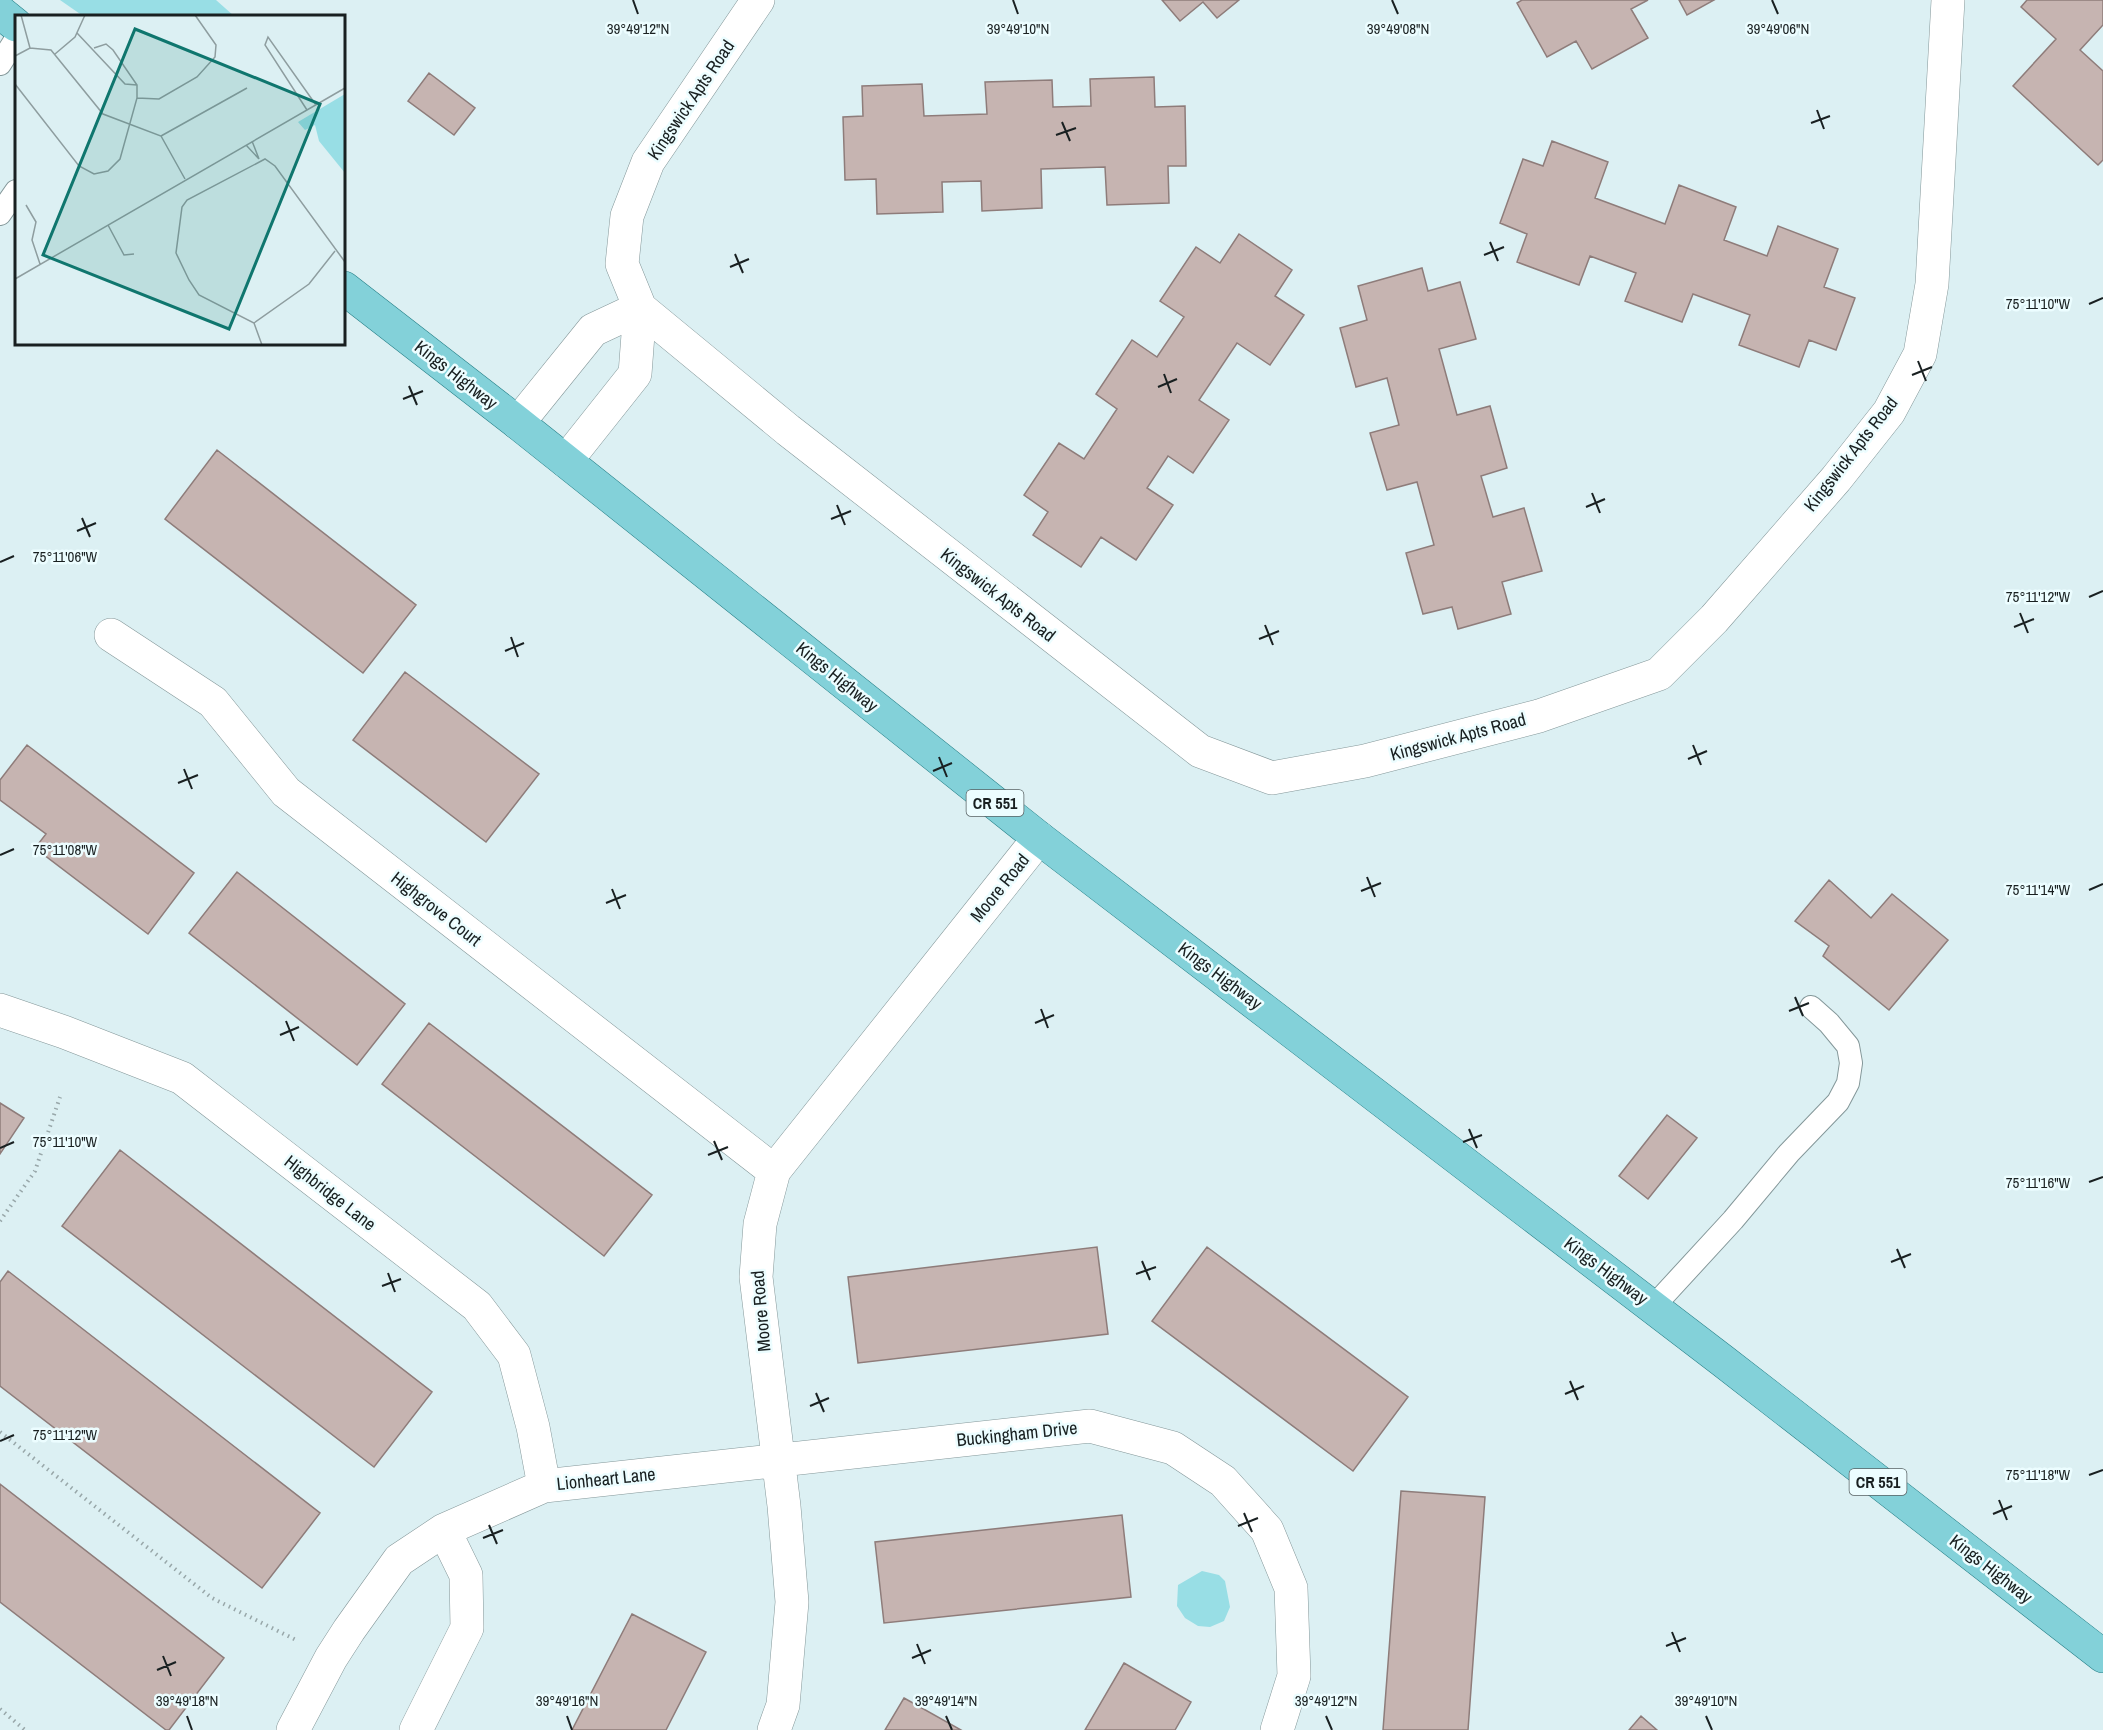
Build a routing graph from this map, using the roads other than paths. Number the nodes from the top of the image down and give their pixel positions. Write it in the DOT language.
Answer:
graph roads {
  1 [pos="758,0"];
  2 [pos="1948,0"];
  3 [pos="0,12"];
  4 [pos="15,24"];
  5 [pos="15,41"];
  6 [pos="0,64"];
  7 [pos="15,192"];
  8 [pos="0,214"];
  9 [pos="345,289"];
  10 [pos="640,308"];
  11 [pos="518,423"];
  12 [pos="566,461"];
  13 [pos="111,635"];
  14 [pos="1039,838"];
  15 [pos="1811,1007"];
  16 [pos="0,1010"];
  17 [pos="774,1171"];
  18 [pos="1653,1307"];
  19 [pos="778,1460"];
  20 [pos="544,1486"];
  21 [pos="444,1530"];
  22 [pos="2103,1656"];
  23 [pos="293,1730"];
  24 [pos="416,1730"];
  25 [pos="774,1730"];
  26 [pos="1277,1730"];
  1 -- 10 [label="street, Kingswick Apts Road"];
  2 -- 10 [label="street, Kingswick Apts Road"];
  3 -- 4 [label="main road"];
  5 -- 6 [label="lane"];
  7 -- 8 [label="lane"];
  9 -- 11 [label="main road, Kings Highway / CR 551"];
  10 -- 11 [label="street"];
  10 -- 12 [label="street, Kingswick Apts Road"];
  11 -- 12 [label="main road, Kings Highway / CR 551"];
  12 -- 14 [label="main road, Kings Highway / CR 551"];
  13 -- 17 [label="street, Highgrove Court"];
  14 -- 17 [label="street, Moore Road"];
  14 -- 18 [label="main road, Kings Highway / CR 551"];
  15 -- 18 [label="lane"];
  16 -- 20 [label="street, Highbridge Lane"];
  17 -- 19 [label="street, Moore Road"];
  18 -- 22 [label="main road, Kings Highway / CR 551"];
  19 -- 20 [label="street, Lionheart Lane"];
  19 -- 25 [label="street, Moore Road"];
  19 -- 26 [label="street, Buckingham Drive"];
  20 -- 21 [label="street, Lionheart Lane"];
  21 -- 23 [label="street, Lionheart Lane"];
  21 -- 24 [label="street"];
}
